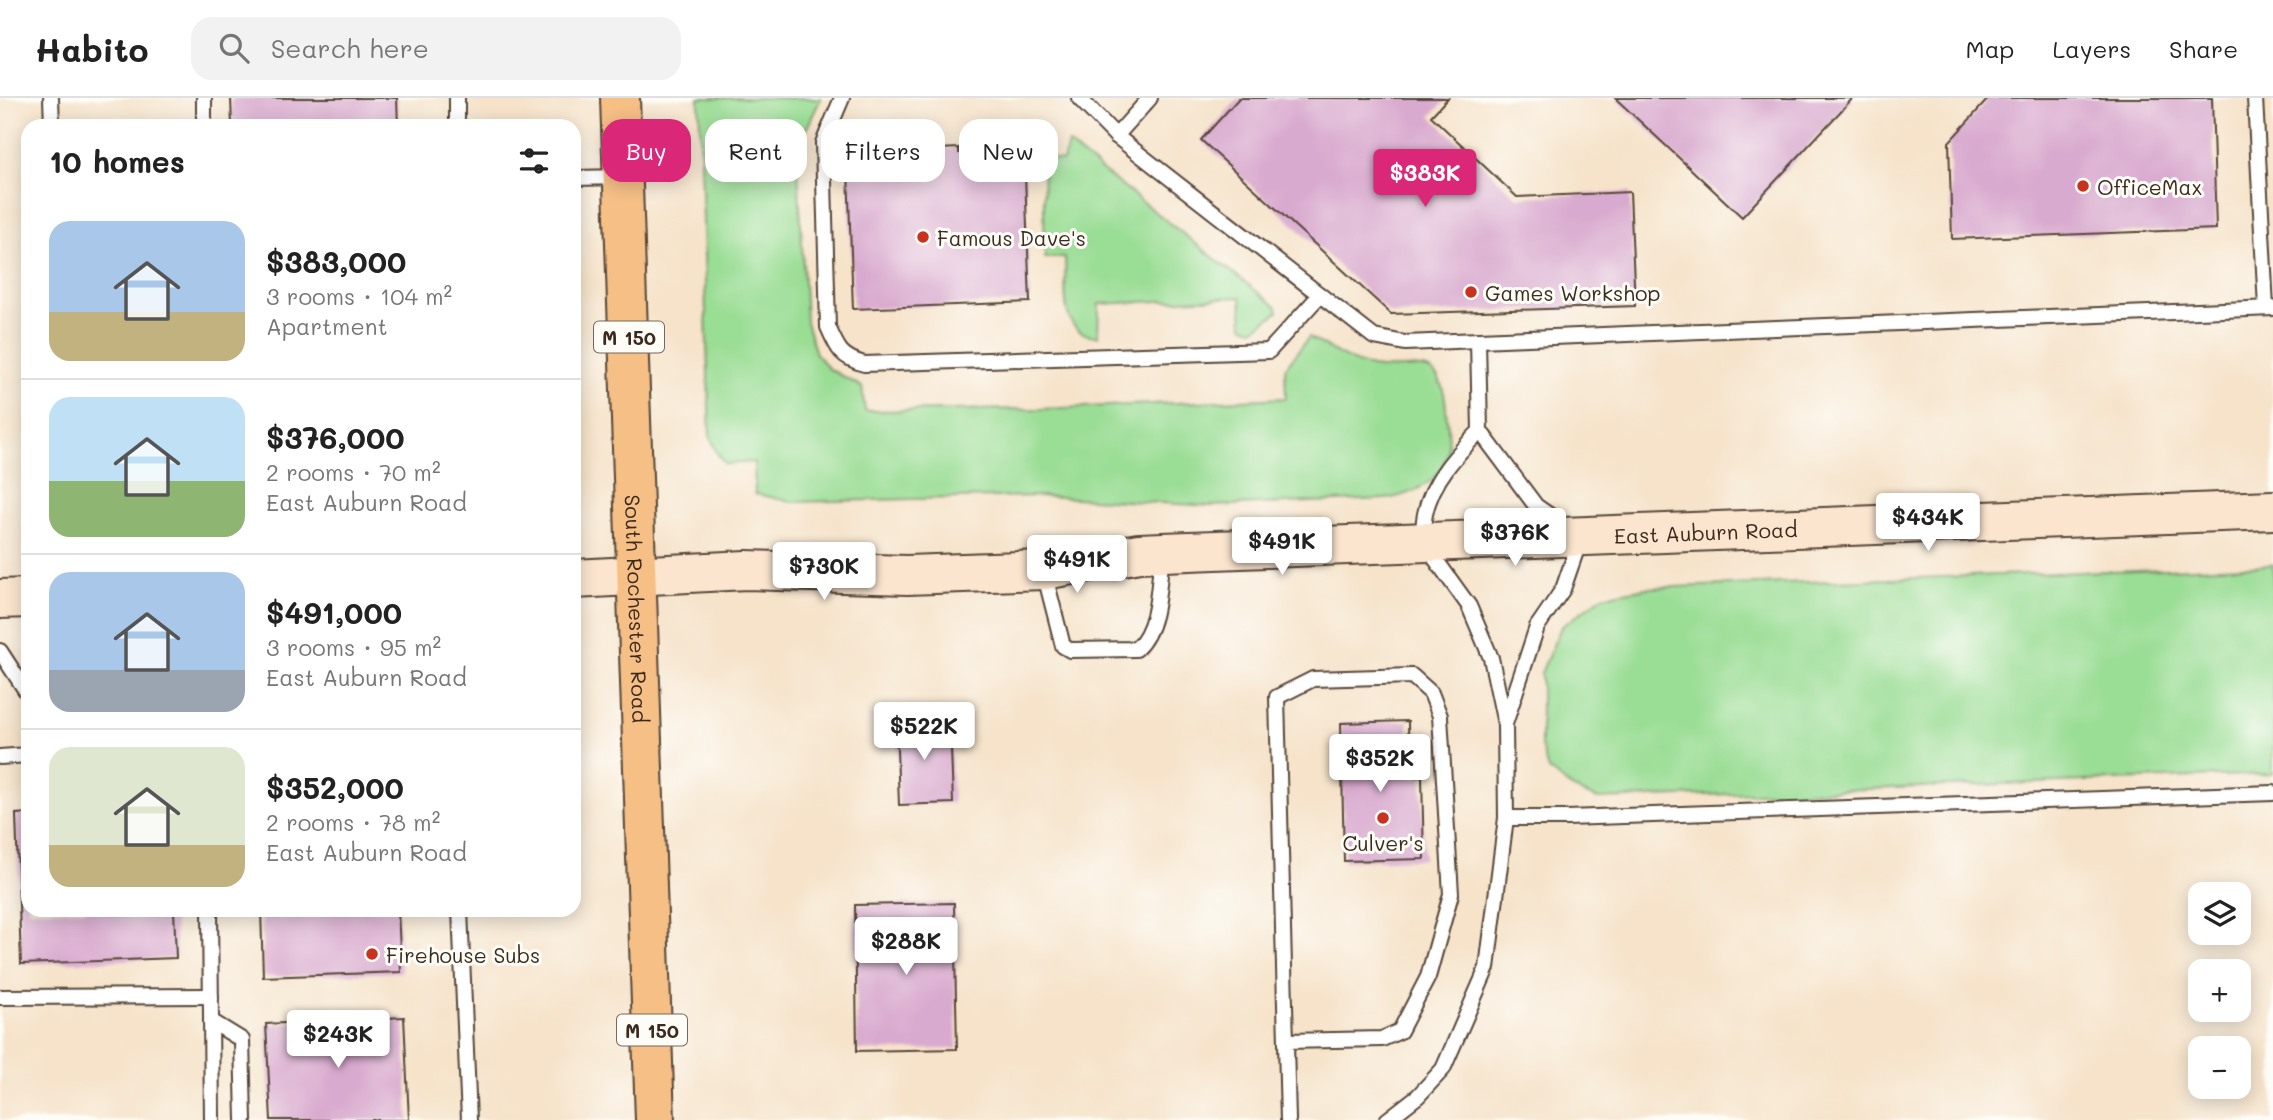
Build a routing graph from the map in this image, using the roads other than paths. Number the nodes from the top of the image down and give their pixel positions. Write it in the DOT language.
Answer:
graph roads {
  1 [pos="51,98"];
  2 [pos="204,98"];
  3 [pos="457,98"];
  4 [pos="620,98"];
  5 [pos="842,98"];
  6 [pos="1079,98"];
  7 [pos="1150,98"];
  8 [pos="2255,98"];
  9 [pos="52,119"];
  10 [pos="204,119"];
  11 [pos="457,119"];
  12 [pos="621,119"];
  13 [pos="1116,136"];
  14 [pos="602,177"];
  15 [pos="581,178"];
  16 [pos="624,182"];
  17 [pos="1320,295"];
  18 [pos="2270,308"];
  19 [pos="1478,340"];
  20 [pos="1480,430"];
  21 [pos="2273,510"];
  22 [pos="1581,537"];
  23 [pos="1423,541"];
  24 [pos="1163,552"];
  25 [pos="1044,570"];
  26 [pos="636,576"];
  27 [pos="581,579"];
  28 [pos="21,598"];
  29 [pos="0,599"];
  30 [pos="0,651"];
  31 [pos="21,683"];
  32 [pos="1505,724"];
  33 [pos="21,756"];
  34 [pos="0,757"];
  35 [pos="2273,793"];
  36 [pos="1506,818"];
  37 [pos="210,917"];
  38 [pos="460,917"];
  39 [pos="0,996"];
  40 [pos="211,996"];
  41 [pos="211,1021"];
  42 [pos="1286,1041"];
  43 [pos="212,1120"];
  44 [pos="244,1120"];
  45 [pos="469,1120"];
  46 [pos="655,1120"];
  47 [pos="1289,1120"];
  48 [pos="1388,1120"];
  1 -- 9 [label="lane"];
  2 -- 10 [label="lane"];
  3 -- 11 [label="lane"];
  4 -- 12 [label="main road, South Rochester Road / M 150"];
  5 -- 17 [label="lane"];
  6 -- 13 [label="lane"];
  7 -- 13 [label="lane"];
  8 -- 18 [label="lane"];
  13 -- 17 [label="lane"];
  14 -- 15 [label="lane"];
  16 -- 26 [label="main road, South Rochester Road / M 150"];
  17 -- 19 [label="lane"];
  18 -- 19 [label="lane"];
  19 -- 20 [label="lane"];
  20 -- 22 [label="lane"];
  20 -- 23 [label="lane"];
  21 -- 22 [label="main road, East Auburn Road"];
  22 -- 23 [label="main road, East Auburn Road"];
  22 -- 32 [label="lane"];
  23 -- 24 [label="main road, East Auburn Road"];
  23 -- 32 [label="lane"];
  24 -- 25 [label="main road, East Auburn Road"];
  24 -- 25 [label="lane"];
  25 -- 26 [label="main road, East Auburn Road"];
  26 -- 27 [label="main road, East Auburn Road"];
  26 -- 46 [label="main road, South Rochester Road / M 150"];
  28 -- 29 [label="main road"];
  30 -- 31 [label="lane"];
  32 -- 36 [label="lane"];
  33 -- 34 [label="lane"];
  35 -- 36 [label="lane"];
  36 -- 48 [label="lane"];
  37 -- 40 [label="lane"];
  38 -- 45 [label="lane"];
  39 -- 40 [label="lane"];
  40 -- 41 [label="lane"];
  41 -- 43 [label="lane"];
  41 -- 44 [label="lane"];
  42 -- 42 [label="lane"];
  42 -- 47 [label="lane"];
}
